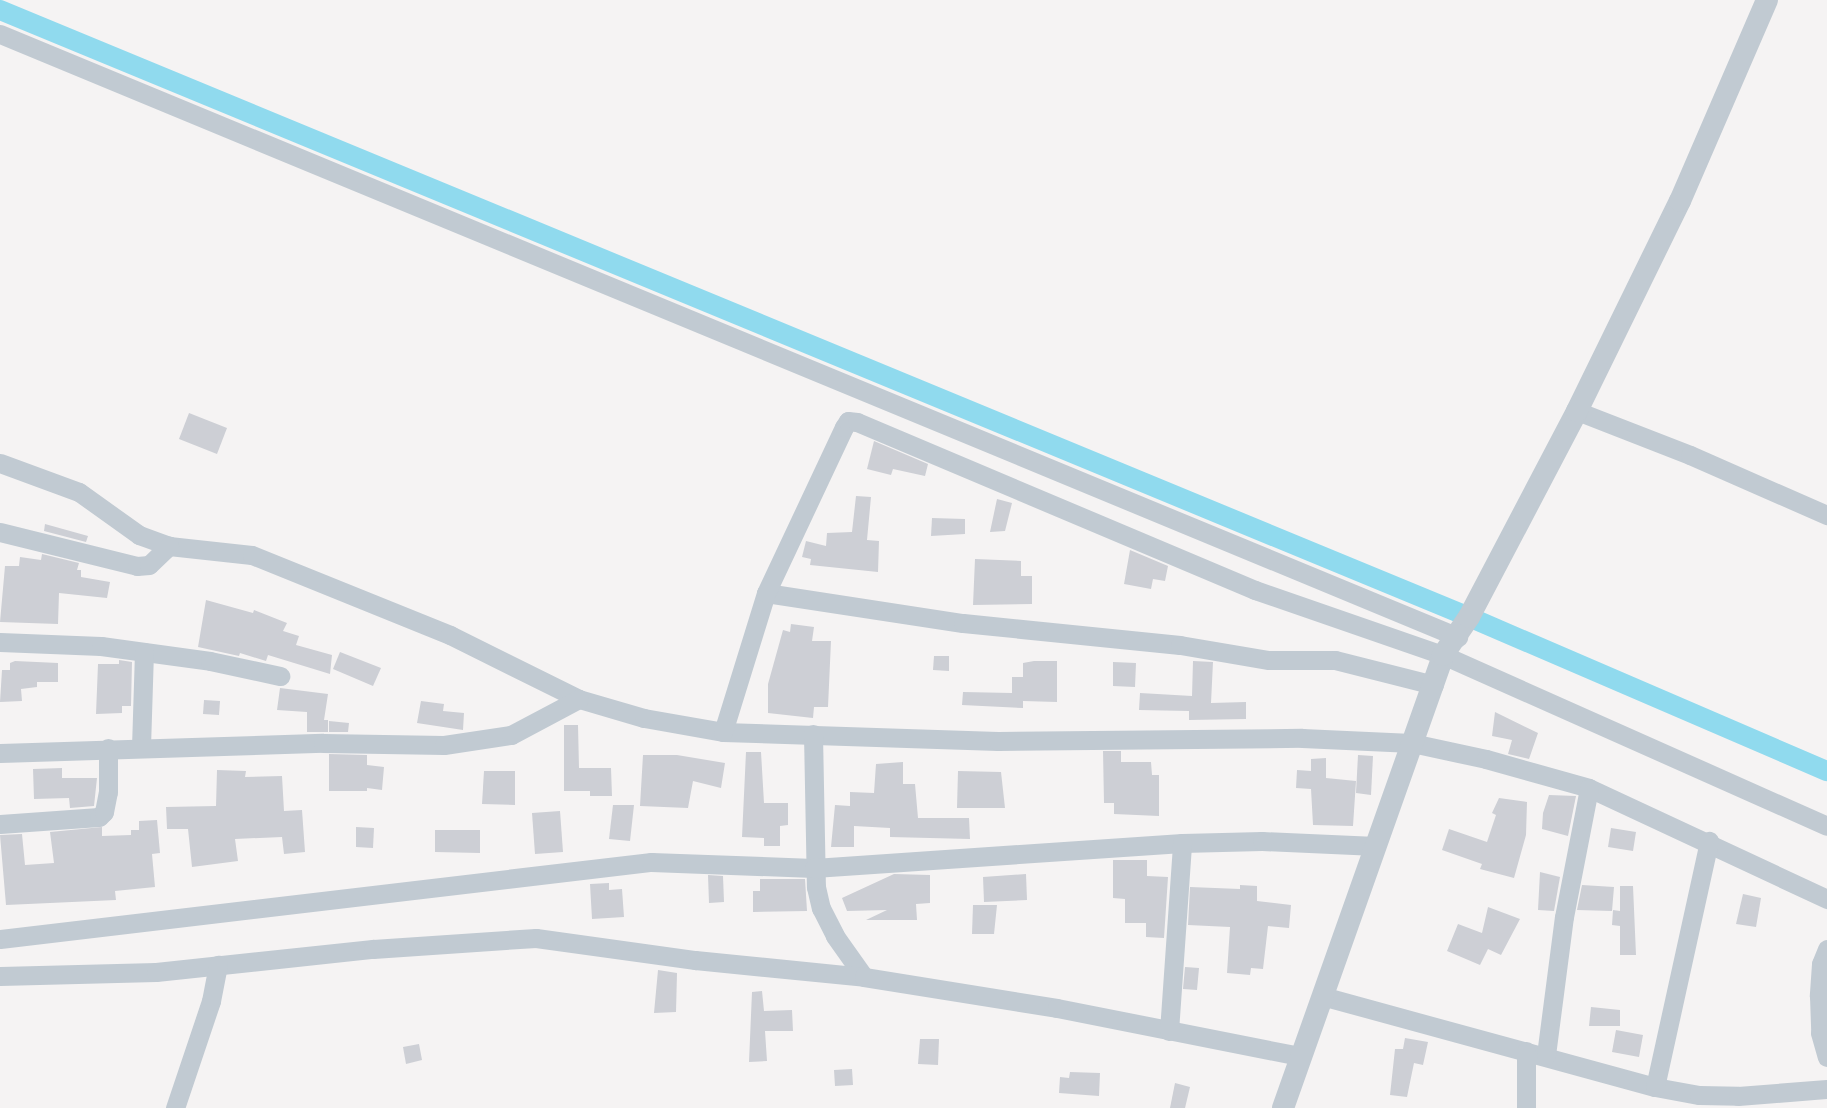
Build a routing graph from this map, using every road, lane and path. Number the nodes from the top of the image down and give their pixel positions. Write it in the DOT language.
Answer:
graph roads {
  1 [pos="1767,0"];
  2 [pos="0,34"];
  3 [pos="1577,412"];
  4 [pos="0,463"];
  5 [pos="1827,515"];
  6 [pos="0,532"];
  7 [pos="169,546"];
  8 [pos="766,593"];
  9 [pos="1458,637"];
  10 [pos="0,642"];
  11 [pos="144,652"];
  12 [pos="1443,655"];
  13 [pos="280,676"];
  14 [pos="1434,685"];
  15 [pos="579,699"];
  16 [pos="723,732"];
  17 [pos="813,734"];
  18 [pos="1412,743"];
  19 [pos="141,747"];
  20 [pos="108,748"];
  21 [pos="0,753"];
  22 [pos="1589,788"];
  23 [pos="0,824"];
  24 [pos="1827,826"];
  25 [pos="1709,842"];
  26 [pos="1182,843"];
  27 [pos="1376,846"];
  28 [pos="814,868"];
  29 [pos="1827,899"];
  30 [pos="0,939"];
  31 [pos="1827,949"];
  32 [pos="218,965"];
  33 [pos="0,976"];
  34 [pos="864,977"];
  35 [pos="1322,996"];
  36 [pos="1169,1031"];
  37 [pos="1526,1051"];
  38 [pos="1546,1055"];
  39 [pos="1300,1056"];
  40 [pos="1827,1057"];
  41 [pos="1655,1087"];
  42 [pos="1827,1089"];
  43 [pos="175,1108"];
  44 [pos="1283,1108"];
  45 [pos="1526,1108"];
  1 -- 3 [label="street"];
  2 -- 9 [label="street"];
  3 -- 5 [label="street"];
  3 -- 9 [label="street"];
  4 -- 7 [label="street"];
  6 -- 7 [label="street"];
  7 -- 15 [label="street"];
  8 -- 12 [label="street"];
  8 -- 14 [label="street"];
  8 -- 16 [label="street"];
  9 -- 12 [label="street"];
  10 -- 11 [label="street"];
  11 -- 13 [label="street"];
  11 -- 19 [label="street"];
  12 -- 14 [label="street"];
  12 -- 24 [label="street"];
  14 -- 18 [label="street"];
  15 -- 16 [label="street"];
  15 -- 19 [label="street"];
  16 -- 17 [label="street"];
  17 -- 18 [label="street"];
  17 -- 28 [label="street"];
  18 -- 22 [label="street"];
  18 -- 27 [label="street"];
  19 -- 20 [label="street"];
  20 -- 21 [label="street"];
  20 -- 23 [label="street"];
  22 -- 25 [label="street"];
  22 -- 38 [label="street"];
  25 -- 29 [label="street"];
  25 -- 41 [label="street"];
  26 -- 27 [label="street"];
  26 -- 28 [label="street"];
  26 -- 36 [label="street"];
  27 -- 35 [label="street"];
  28 -- 30 [label="street"];
  28 -- 34 [label="street"];
  31 -- 40 [label="street"];
  32 -- 33 [label="street"];
  32 -- 34 [label="street"];
  32 -- 43 [label="street"];
  34 -- 36 [label="street"];
  35 -- 37 [label="street"];
  35 -- 39 [label="street"];
  36 -- 39 [label="street"];
  37 -- 38 [label="street"];
  37 -- 45 [label="street"];
  38 -- 41 [label="street"];
  39 -- 44 [label="street"];
  41 -- 42 [label="street"];
}
